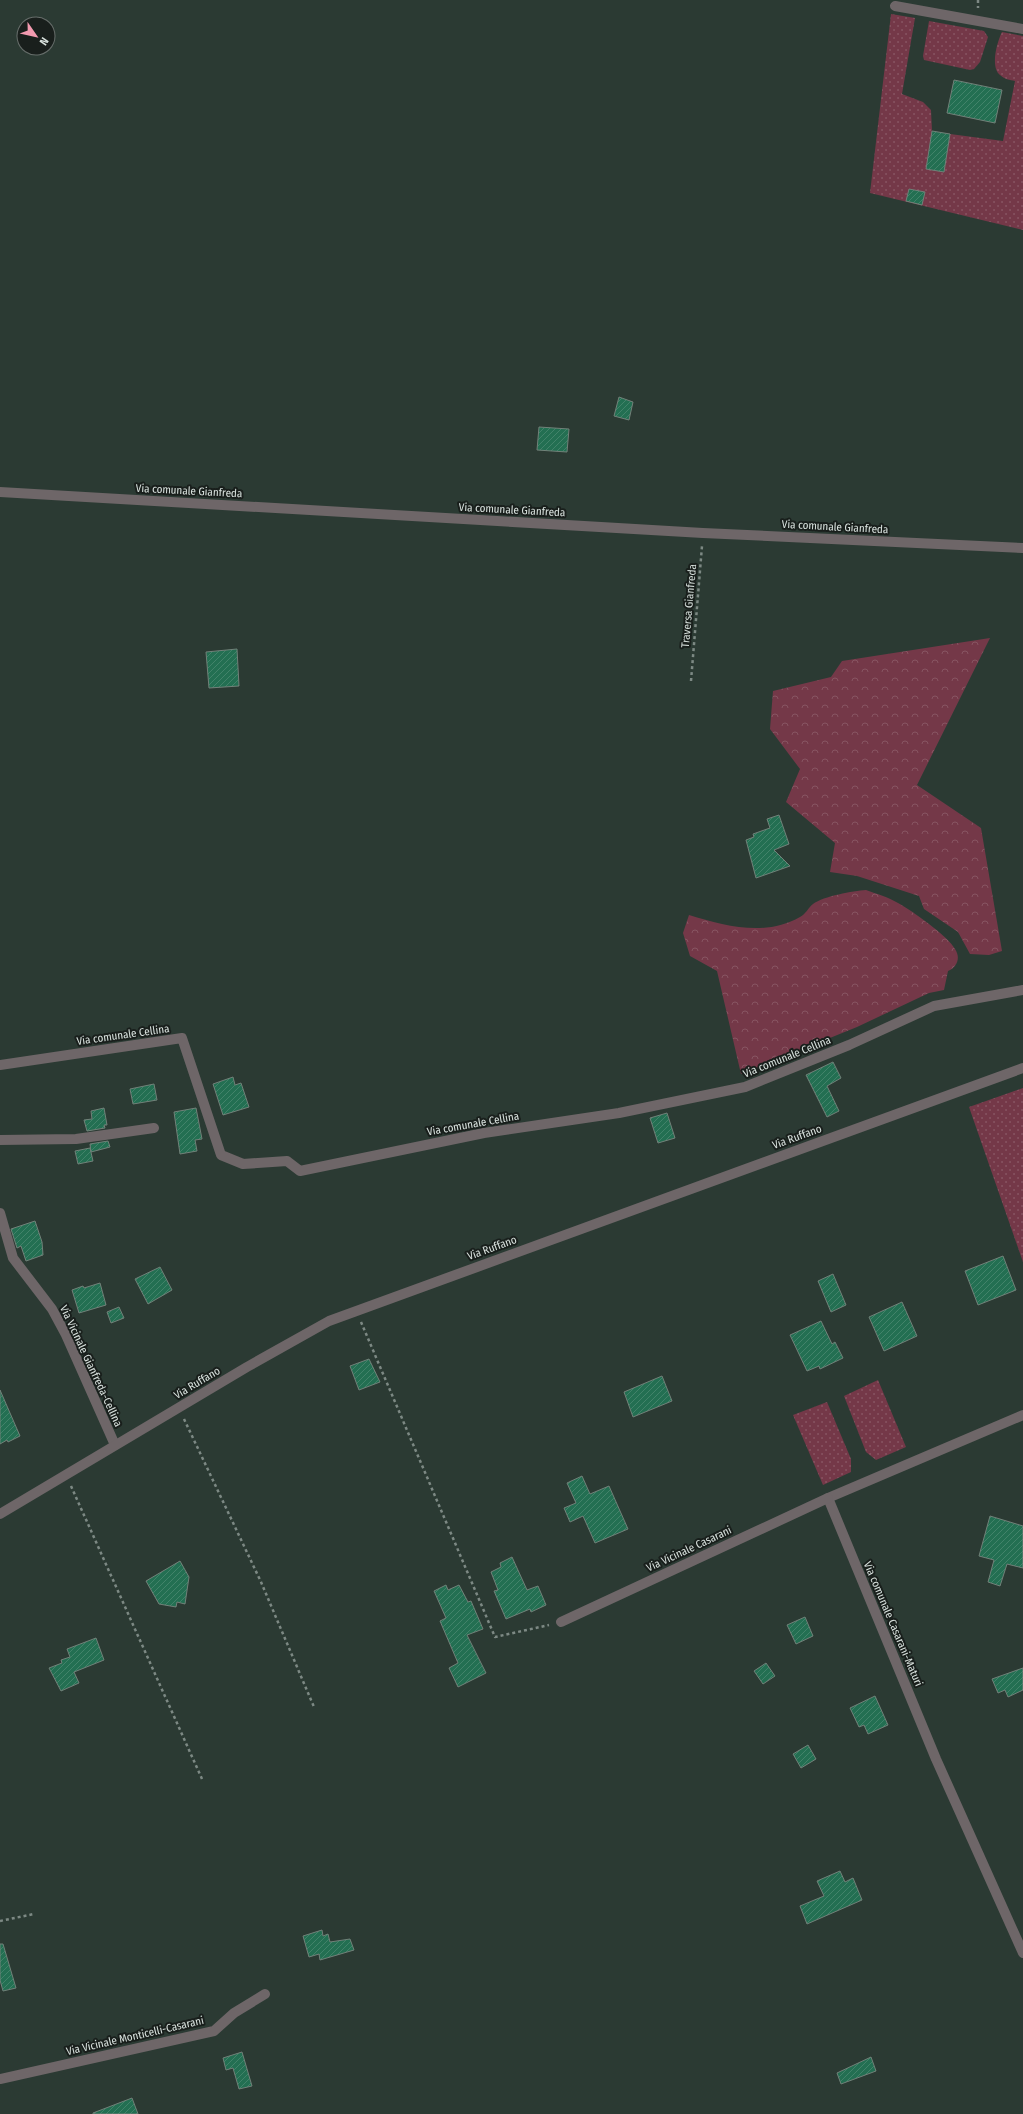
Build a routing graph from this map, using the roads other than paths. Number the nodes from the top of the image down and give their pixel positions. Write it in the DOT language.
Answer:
graph roads {
  1 [pos="895,6"];
  2 [pos="1023,29"];
  3 [pos="0,492"];
  4 [pos="1023,548"];
  5 [pos="1023,990"];
  6 [pos="0,1065"];
  7 [pos="1023,1068"];
  8 [pos="154,1128"];
  9 [pos="0,1140"];
  10 [pos="0,1213"];
  11 [pos="1023,1415"];
  12 [pos="115,1445"];
  13 [pos="828,1498"];
  14 [pos="0,1514"];
  15 [pos="561,1622"];
  16 [pos="1023,1953"];
  17 [pos="265,1994"];
  18 [pos="0,2079"];
  1 -- 2 [label="street"];
  3 -- 4 [label="street, Via comunale Gianfreda"];
  5 -- 6 [label="street, Via comunale Cellina"];
  7 -- 12 [label="street, Via Ruffano"];
  8 -- 9 [label="street"];
  10 -- 12 [label="street, Via Vicinale Gianfreda-Cellina"];
  11 -- 13 [label="street"];
  12 -- 14 [label="street, Via Ruffano"];
  13 -- 15 [label="street, Via Vicinale Casarani"];
  13 -- 16 [label="street, Via comunale Casarani-Maturi"];
  17 -- 18 [label="street, Via Vicinale Monticelli-Casarani"];
}
